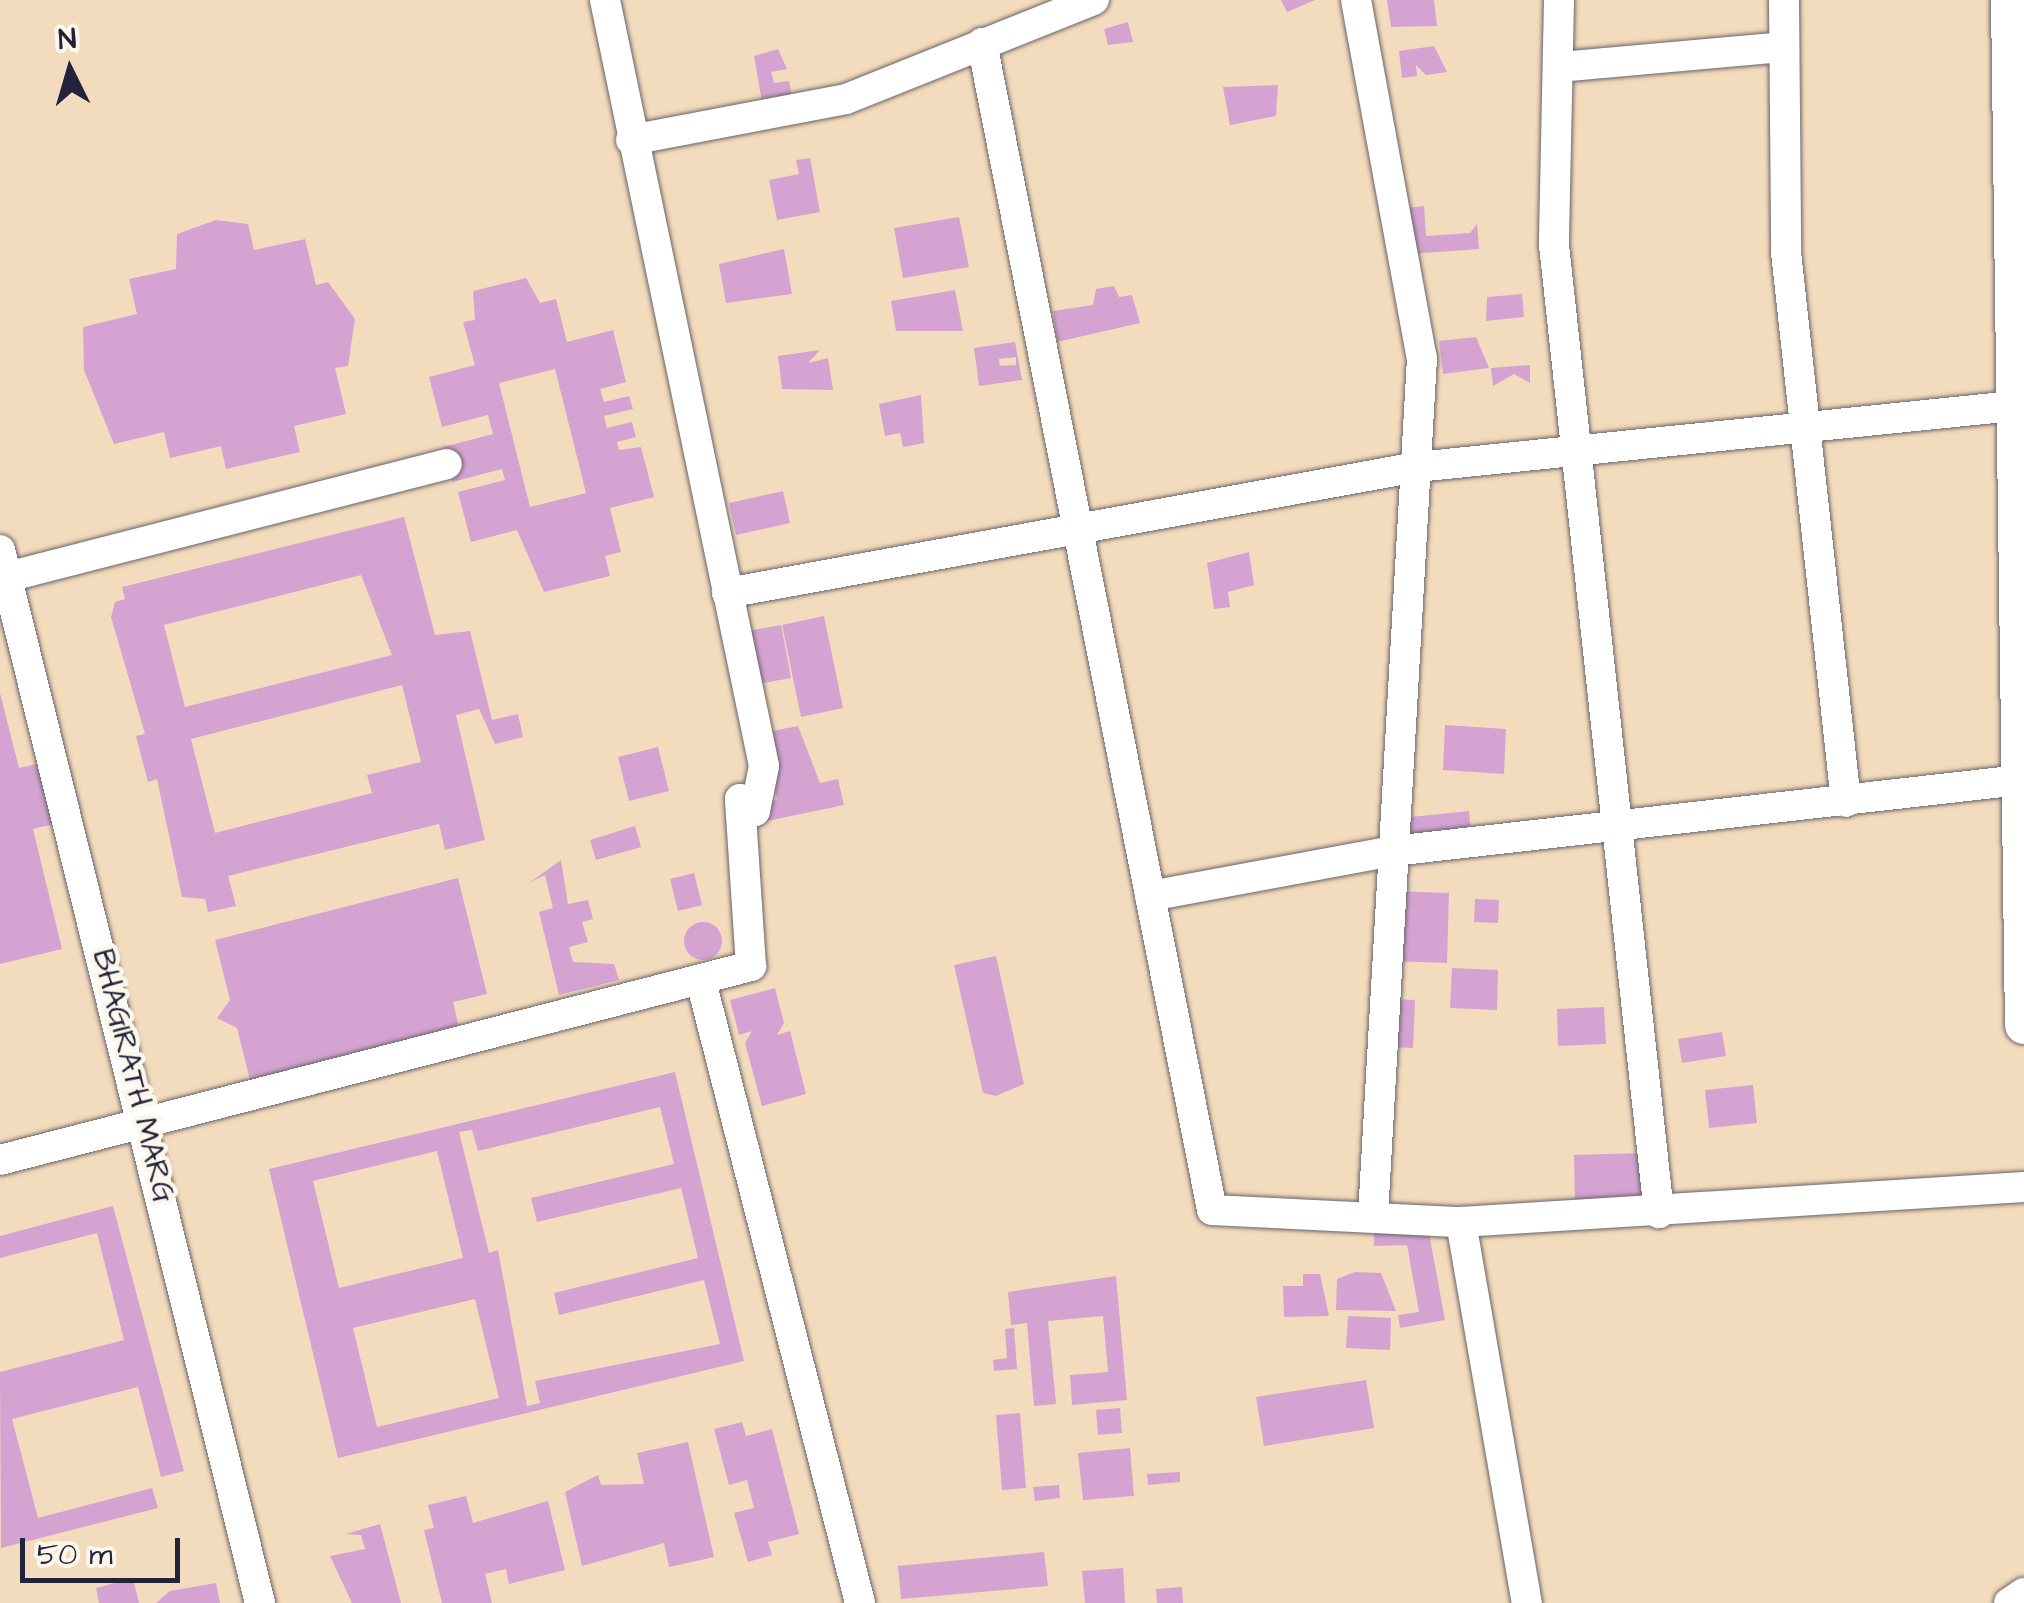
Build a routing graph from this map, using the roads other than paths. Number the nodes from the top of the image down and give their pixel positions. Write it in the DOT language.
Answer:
graph roads {
  1 [pos="605,0"];
  2 [pos="1094,0"];
  3 [pos="1356,0"];
  4 [pos="1558,0"];
  5 [pos="1784,0"];
  6 [pos="2015,19"];
  7 [pos="982,44"];
  8 [pos="1784,47"];
  9 [pos="1558,67"];
  10 [pos="631,140"];
  11 [pos="2017,208"];
  12 [pos="2013,406"];
  13 [pos="1808,429"];
  14 [pos="1582,454"];
  15 [pos="447,464"];
  16 [pos="1417,467"];
  17 [pos="1078,524"];
  18 [pos="4,564"];
  19 [pos="727,593"];
  20 [pos="2021,649"];
  21 [pos="2020,780"];
  22 [pos="1846,802"];
  23 [pos="1614,824"];
  24 [pos="1393,851"];
  25 [pos="1150,896"];
  26 [pos="701,981"];
  27 [pos="2024,1025"];
  28 [pos="146,1123"];
  29 [pos="0,1160"];
  30 [pos="2024,1186"];
  31 [pos="1659,1213"];
  32 [pos="1373,1216"];
  33 [pos="1460,1222"];
  34 [pos="2024,1593"];
  35 [pos="260,1603"];
  36 [pos="860,1603"];
  37 [pos="1527,1603"];
  38 [pos="2009,1603"];
  1 -- 10 [label="street"];
  2 -- 7 [label="street"];
  3 -- 16 [label="street"];
  4 -- 9 [label="street"];
  5 -- 8 [label="street"];
  6 -- 11 [label="main road"];
  7 -- 10 [label="street"];
  7 -- 17 [label="street"];
  8 -- 9 [label="street"];
  8 -- 13 [label="street"];
  9 -- 14 [label="street"];
  10 -- 19 [label="street"];
  11 -- 12 [label="main road"];
  12 -- 13 [label="street"];
  12 -- 20 [label="main road"];
  13 -- 14 [label="street"];
  13 -- 22 [label="street"];
  14 -- 16 [label="street"];
  14 -- 23 [label="street"];
  15 -- 18 [label="street"];
  16 -- 17 [label="street"];
  16 -- 24 [label="street"];
  17 -- 19 [label="street"];
  17 -- 25 [label="street"];
  18 -- 28 [label="street, BHAGIRATH MARG"];
  19 -- 26 [label="street"];
  20 -- 21 [label="main road"];
  21 -- 22 [label="street"];
  21 -- 27 [label="main road"];
  22 -- 23 [label="street"];
  23 -- 24 [label="street"];
  23 -- 31 [label="street"];
  24 -- 25 [label="street"];
  24 -- 32 [label="street"];
  25 -- 32 [label="street"];
  26 -- 28 [label="street"];
  26 -- 36 [label="street"];
  28 -- 29 [label="street"];
  28 -- 35 [label="street, BHAGIRATH MARG"];
  30 -- 31 [label="street"];
  31 -- 33 [label="street"];
  32 -- 33 [label="street"];
  33 -- 37 [label="street"];
  34 -- 38 [label="street"];
}
